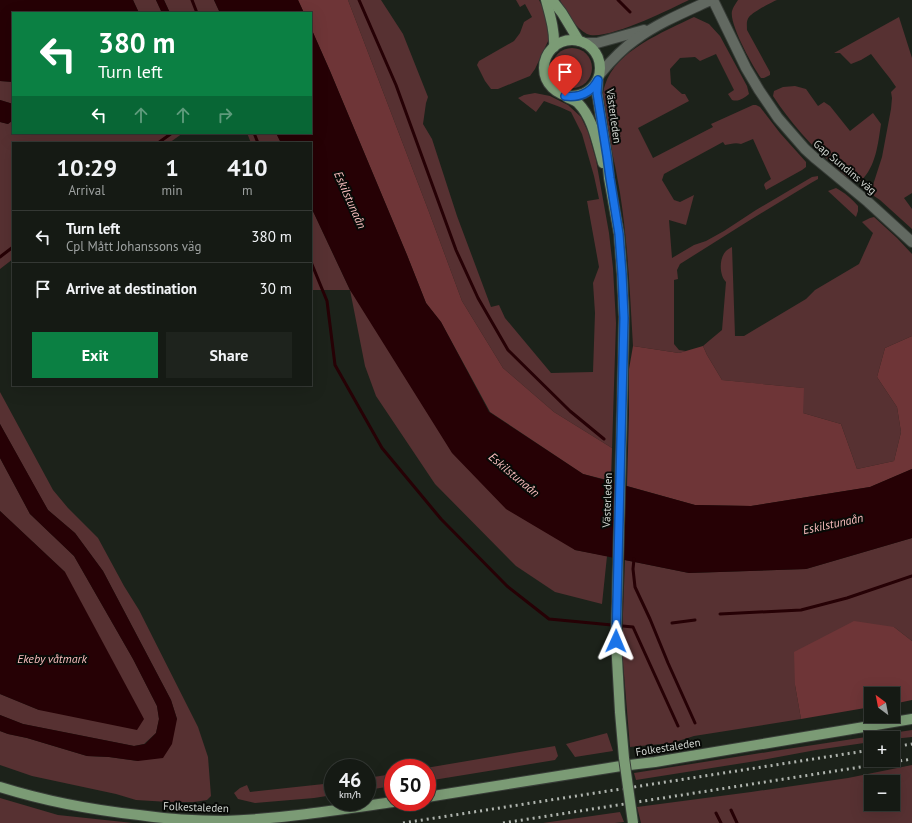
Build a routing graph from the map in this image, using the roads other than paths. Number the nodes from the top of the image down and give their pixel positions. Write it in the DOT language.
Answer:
graph roads {
  1 [pos="546,0"];
  2 [pos="552,0"];
  3 [pos="712,0"];
  4 [pos="655,26"];
  5 [pos="581,42"];
  6 [pos="554,47"];
  7 [pos="599,77"];
  8 [pos="565,96"];
  9 [pos="610,178"];
  10 [pos="912,242"];
  11 [pos="912,719"];
  12 [pos="0,787"];
  13 [pos="436,796"];
  14 [pos="384,803"];
  15 [pos="633,823"];
  1 -- 6 [label="main road"];
  2 -- 5 [label="main road"];
  3 -- 4 [label="street"];
  3 -- 10 [label="street, Gap Sundins väg"];
  4 -- 5 [label="street"];
  4 -- 7 [label="street"];
  5 -- 6 [label="main road"];
  5 -- 7 [label="main road"];
  6 -- 8 [label="main road"];
  7 -- 8 [label="main road"];
  7 -- 9 [label="main road, Västerleden"];
  8 -- 9 [label="main road, Västerleden"];
  9 -- 15 [label="main road, Västerleden, bridge"];
  11 -- 13 [label="main road, Folkestaleden"];
  12 -- 14 [label="main road, Folkestaleden"];
}
